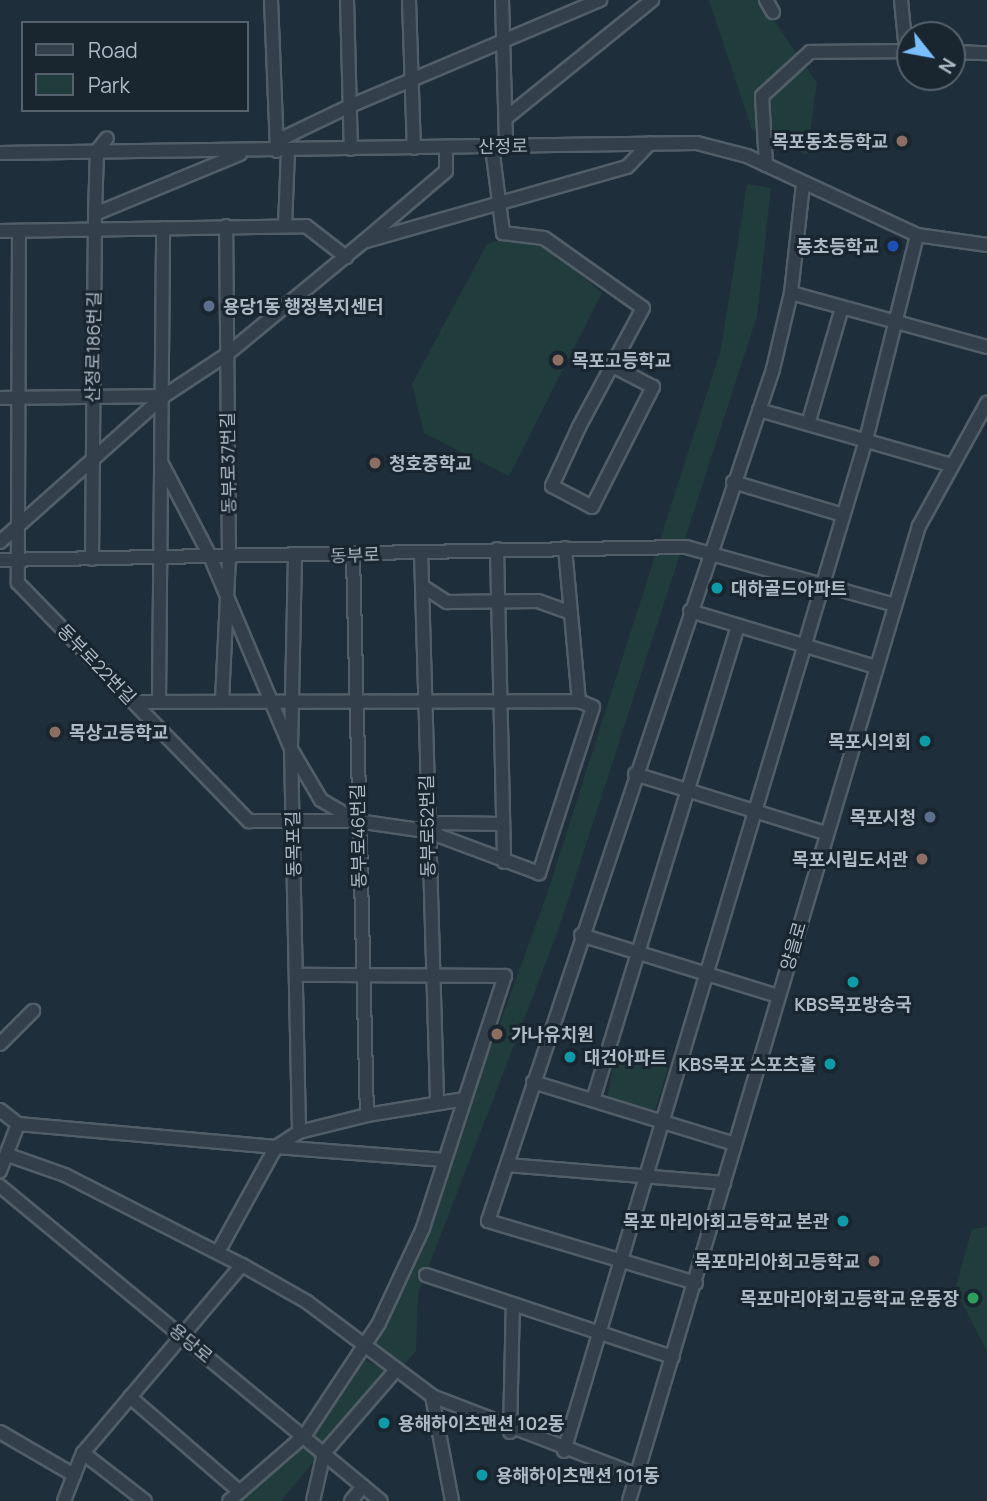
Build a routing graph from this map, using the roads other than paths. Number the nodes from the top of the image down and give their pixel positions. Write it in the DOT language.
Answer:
graph roads {
  1 [pos="271,0"];
  2 [pos="347,0"];
  3 [pos="409,0"];
  4 [pos="502,0"];
  5 [pos="565,0"];
  6 [pos="600,0"];
  7 [pos="652,0"];
  8 [pos="766,0"];
  9 [pos="901,0"];
  10 [pos="773,12"];
  11 [pos="565,15"];
  12 [pos="904,21"];
  13 [pos="504,42"];
  14 [pos="896,51"];
  15 [pos="966,52"];
  16 [pos="987,53"];
  17 [pos="410,79"];
  18 [pos="350,106"];
  19 [pos="506,118"];
  20 [pos="107,138"];
  21 [pos="650,144"];
  22 [pos="506,146"];
  23 [pos="492,147"];
  24 [pos="414,148"];
  25 [pos="446,148"];
  26 [pos="351,149"];
  27 [pos="97,151"];
  28 [pos="246,151"];
  29 [pos="283,151"];
  30 [pos="0,153"];
  31 [pos="766,165"];
  32 [pos="803,184"];
  33 [pos="498,206"];
  34 [pos="94,214"];
  35 [pos="226,226"];
  36 [pos="285,226"];
  37 [pos="163,228"];
  38 [pos="94,230"];
  39 [pos="0,231"];
  40 [pos="19,231"];
  41 [pos="917,235"];
  42 [pos="363,242"];
  43 [pos="987,245"];
  44 [pos="346,257"];
  45 [pos="791,293"];
  46 [pos="842,308"];
  47 [pos="897,323"];
  48 [pos="987,347"];
  49 [pos="226,355"];
  50 [pos="613,366"];
  51 [pos="92,396"];
  52 [pos="164,396"];
  53 [pos="19,397"];
  54 [pos="0,398"];
  55 [pos="987,403"];
  56 [pos="759,411"];
  57 [pos="808,424"];
  58 [pos="866,440"];
  59 [pos="91,459"];
  60 [pos="161,462"];
  61 [pos="951,465"];
  62 [pos="733,482"];
  63 [pos="843,515"];
  64 [pos="17,524"];
  65 [pos="0,542"];
  66 [pos="565,548"];
  67 [pos="497,549"];
  68 [pos="710,551"];
  69 [pos="421,552"];
  70 [pos="210,556"];
  71 [pos="229,556"];
  72 [pos="295,556"];
  73 [pos="353,556"];
  74 [pos="158,557"];
  75 [pos="92,559"];
  76 [pos="0,560"];
  77 [pos="16,560"];
  78 [pos="823,583"];
  79 [pos="422,586"];
  80 [pos="227,599"];
  81 [pos="498,602"];
  82 [pos="895,605"];
  83 [pos="690,611"];
  84 [pos="571,613"];
  85 [pos="738,626"];
  86 [pos="804,646"];
  87 [pos="876,667"];
  88 [pos="222,700"];
  89 [pos="579,701"];
  90 [pos="135,702"];
  91 [pos="159,702"];
  92 [pos="273,702"];
  93 [pos="501,702"];
  94 [pos="295,703"];
  95 [pos="356,703"];
  96 [pos="424,703"];
  97 [pos="291,749"];
  98 [pos="635,774"];
  99 [pos="688,790"];
  100 [pos="755,810"];
  101 [pos="357,821"];
  102 [pos="292,824"];
  103 [pos="503,824"];
  104 [pos="426,831"];
  105 [pos="826,833"];
  106 [pos="504,862"];
  107 [pos="581,936"];
  108 [pos="638,952"];
  109 [pos="707,974"];
  110 [pos="296,975"];
  111 [pos="361,976"];
  112 [pos="432,977"];
  113 [pos="778,996"];
  114 [pos="33,1011"];
  115 [pos="0,1044"];
  116 [pos="533,1082"];
  117 [pos="437,1099"];
  118 [pos="465,1099"];
  119 [pos="593,1100"];
  120 [pos="0,1110"];
  121 [pos="367,1115"];
  122 [pos="663,1121"];
  123 [pos="18,1125"];
  124 [pos="299,1132"];
  125 [pos="735,1144"];
  126 [pos="276,1147"];
  127 [pos="8,1154"];
  128 [pos="445,1160"];
  129 [pos="507,1165"];
  130 [pos="0,1171"];
  131 [pos="646,1177"];
  132 [pos="724,1183"];
  133 [pos="0,1186"];
  134 [pos="218,1252"];
  135 [pos="621,1261"];
  136 [pos="242,1265"];
  137 [pos="426,1275"];
  138 [pos="696,1283"];
  139 [pos="513,1304"];
  140 [pos="600,1333"];
  141 [pos="182,1335"];
  142 [pos="365,1349"];
  143 [pos="673,1357"];
  144 [pos="395,1371"];
  145 [pos="432,1396"];
  146 [pos="130,1397"];
  147 [pos="0,1432"];
  148 [pos="510,1432"];
  149 [pos="304,1435"];
  150 [pos="564,1451"];
  151 [pos="83,1453"];
  152 [pos="324,1453"];
  153 [pos="74,1475"];
  154 [pos="637,1475"];
  155 [pos="363,1486"];
  156 [pos="240,1492"];
  157 [pos="64,1501"];
  158 [pos="145,1501"];
  159 [pos="229,1501"];
  160 [pos="313,1501"];
  161 [pos="351,1501"];
  162 [pos="381,1501"];
  163 [pos="453,1501"];
  164 [pos="629,1501"];
  1 -- 29 [label="street"];
  2 -- 18 [label="street"];
  3 -- 17 [label="street"];
  4 -- 13 [label="street"];
  5 -- 11 [label="street"];
  6 -- 11 [label="street"];
  7 -- 19 [label="street"];
  8 -- 10 [label="street"];
  9 -- 12 [label="street"];
  11 -- 13 [label="street"];
  13 -- 17 [label="street"];
  13 -- 19 [label="street"];
  14 -- 31 [label="street"];
  15 -- 16 [label="street"];
  17 -- 18 [label="street"];
  17 -- 24 [label="street"];
  18 -- 26 [label="street"];
  18 -- 29 [label="street"];
  19 -- 22 [label="street"];
  20 -- 27 [label="street"];
  21 -- 22 [label="street, 산정로"];
  21 -- 31 [label="street, 산정로"];
  21 -- 33 [label="street"];
  22 -- 23 [label="street, 산정로"];
  23 -- 25 [label="street, 산정로"];
  23 -- 33 [label="street"];
  24 -- 25 [label="street, 산정로"];
  24 -- 26 [label="street, 산정로"];
  25 -- 42 [label="street"];
  26 -- 29 [label="street, 산정로"];
  27 -- 28 [label="street, 산정로"];
  27 -- 30 [label="street, 산정로"];
  27 -- 34 [label="street, 산정로186번길"];
  28 -- 29 [label="street, 산정로"];
  28 -- 34 [label="street"];
  29 -- 36 [label="street"];
  31 -- 32 [label="street, 산정로"];
  32 -- 41 [label="street, 산정로"];
  32 -- 45 [label="street"];
  33 -- 42 [label="street"];
  33 -- 50 [label="street"];
  34 -- 38 [label="street, 산정로186번길"];
  35 -- 36 [label="street"];
  35 -- 37 [label="street"];
  35 -- 49 [label="street, 동부로37번길"];
  36 -- 44 [label="street"];
  37 -- 38 [label="street"];
  37 -- 52 [label="street"];
  38 -- 40 [label="street"];
  38 -- 51 [label="street, 산정로186번길"];
  39 -- 40 [label="street"];
  40 -- 53 [label="street, 동부로22번길"];
  41 -- 43 [label="street, 산정로"];
  41 -- 47 [label="street"];
  42 -- 44 [label="street"];
  44 -- 49 [label="street"];
  45 -- 46 [label="street"];
  45 -- 56 [label="street"];
  46 -- 47 [label="street"];
  46 -- 57 [label="street"];
  47 -- 48 [label="street"];
  47 -- 58 [label="street"];
  49 -- 52 [label="street"];
  49 -- 71 [label="street, 동부로37번길"];
  50 -- 50 [label="street"];
  51 -- 52 [label="street"];
  51 -- 53 [label="street"];
  51 -- 59 [label="street, 산정로186번길"];
  52 -- 59 [label="street"];
  52 -- 60 [label="street"];
  53 -- 54 [label="street"];
  53 -- 64 [label="street, 동부로22번길"];
  55 -- 61 [label="street, 양을로"];
  56 -- 57 [label="street"];
  56 -- 62 [label="street"];
  57 -- 58 [label="street"];
  58 -- 61 [label="street"];
  58 -- 63 [label="street"];
  59 -- 64 [label="street"];
  59 -- 75 [label="street, 산정로186번길"];
  60 -- 70 [label="street"];
  60 -- 74 [label="street"];
  61 -- 82 [label="street, 양을로"];
  62 -- 63 [label="street"];
  62 -- 68 [label="street"];
  63 -- 78 [label="street"];
  64 -- 65 [label="street"];
  64 -- 77 [label="street, 동부로22번길"];
  66 -- 67 [label="street, 동부로"];
  66 -- 68 [label="street, 동부로"];
  66 -- 84 [label="street"];
  67 -- 69 [label="street, 동부로"];
  67 -- 81 [label="street"];
  68 -- 78 [label="street, 동부로"];
  68 -- 83 [label="street"];
  69 -- 73 [label="street, 동부로"];
  69 -- 79 [label="street, 동부로52번길"];
  70 -- 71 [label="street, 동부로"];
  70 -- 74 [label="street, 동부로"];
  70 -- 80 [label="street"];
  71 -- 72 [label="street, 동부로"];
  71 -- 80 [label="street, 동부로37번길"];
  72 -- 73 [label="street, 동부로"];
  72 -- 94 [label="street, 동목포길"];
  73 -- 95 [label="street, 동부로46번길"];
  74 -- 75 [label="street, 동부로"];
  74 -- 91 [label="street"];
  75 -- 77 [label="street, 동부로"];
  76 -- 77 [label="street, 동부로"];
  77 -- 90 [label="street, 동부로22번길"];
  78 -- 82 [label="street, 동부로"];
  78 -- 86 [label="street"];
  79 -- 81 [label="street"];
  79 -- 96 [label="street, 동부로52번길"];
  80 -- 88 [label="street, 동부로37번길"];
  80 -- 92 [label="street"];
  81 -- 84 [label="street"];
  81 -- 93 [label="street"];
  82 -- 87 [label="street, 양을로"];
  83 -- 85 [label="street"];
  83 -- 98 [label="street"];
  84 -- 89 [label="street"];
  85 -- 86 [label="street"];
  85 -- 99 [label="street"];
  86 -- 87 [label="street"];
  86 -- 100 [label="street"];
  87 -- 105 [label="street, 양을로"];
  88 -- 91 [label="street"];
  88 -- 92 [label="street"];
  89 -- 93 [label="street"];
  89 -- 106 [label="street"];
  90 -- 91 [label="street"];
  90 -- 102 [label="street, 동부로22번길"];
  92 -- 94 [label="street"];
  92 -- 97 [label="street"];
  93 -- 96 [label="street"];
  93 -- 103 [label="street"];
  94 -- 95 [label="street"];
  94 -- 97 [label="street, 동목포길"];
  95 -- 96 [label="street"];
  95 -- 101 [label="street, 동부로46번길"];
  96 -- 104 [label="street, 동부로52번길"];
  97 -- 101 [label="street"];
  97 -- 102 [label="street, 동목포길"];
  98 -- 99 [label="street"];
  98 -- 107 [label="street"];
  99 -- 100 [label="street"];
  99 -- 108 [label="street"];
  100 -- 105 [label="street"];
  100 -- 109 [label="street"];
  101 -- 102 [label="street, 동부로22번길"];
  101 -- 104 [label="street"];
  101 -- 111 [label="street, 동부로46번길"];
  102 -- 110 [label="street, 동목포길"];
  103 -- 104 [label="street"];
  103 -- 106 [label="street"];
  104 -- 106 [label="street"];
  104 -- 112 [label="street, 동부로52번길"];
  105 -- 113 [label="street, 양을로"];
  107 -- 108 [label="street"];
  107 -- 116 [label="street"];
  108 -- 109 [label="street"];
  108 -- 119 [label="street"];
  109 -- 113 [label="street"];
  109 -- 122 [label="street"];
  110 -- 111 [label="street"];
  110 -- 124 [label="street, 동목포길"];
  111 -- 112 [label="street"];
  111 -- 121 [label="street, 동부로46번길"];
  112 -- 117 [label="street, 동부로52번길"];
  112 -- 118 [label="street"];
  113 -- 125 [label="street, 양을로"];
  114 -- 115 [label="street"];
  116 -- 119 [label="street"];
  116 -- 129 [label="street"];
  117 -- 118 [label="street"];
  117 -- 121 [label="street"];
  118 -- 128 [label="street"];
  119 -- 122 [label="street"];
  120 -- 123 [label="street"];
  121 -- 124 [label="street"];
  122 -- 125 [label="street"];
  122 -- 131 [label="street"];
  123 -- 126 [label="street"];
  123 -- 127 [label="street"];
  124 -- 126 [label="street"];
  125 -- 132 [label="street, 양을로"];
  126 -- 128 [label="street"];
  126 -- 134 [label="street"];
  127 -- 130 [label="street"];
  127 -- 134 [label="street"];
  128 -- 142 [label="street"];
  129 -- 131 [label="street"];
  129 -- 135 [label="street"];
  131 -- 132 [label="street"];
  131 -- 135 [label="street"];
  132 -- 138 [label="street, 양을로"];
  133 -- 141 [label="street, 용당로"];
  134 -- 136 [label="street"];
  135 -- 138 [label="street"];
  135 -- 140 [label="street"];
  136 -- 141 [label="street"];
  136 -- 142 [label="street"];
  137 -- 139 [label="street"];
  138 -- 143 [label="street, 양을로"];
  139 -- 140 [label="street"];
  139 -- 148 [label="street"];
  140 -- 143 [label="street"];
  140 -- 150 [label="street"];
  141 -- 146 [label="street"];
  141 -- 149 [label="street, 용당로"];
  142 -- 144 [label="street"];
  142 -- 149 [label="street"];
  143 -- 154 [label="street, 양을로"];
  144 -- 145 [label="street"];
  144 -- 152 [label="street"];
  145 -- 148 [label="street"];
  145 -- 163 [label="street"];
  146 -- 151 [label="street"];
  146 -- 156 [label="street"];
  147 -- 153 [label="street"];
  148 -- 150 [label="street"];
  149 -- 152 [label="street, 용당로"];
  149 -- 156 [label="street"];
  150 -- 154 [label="street"];
  151 -- 153 [label="street"];
  151 -- 158 [label="street"];
  152 -- 155 [label="street, 용당로"];
  152 -- 160 [label="street"];
  153 -- 157 [label="street"];
  154 -- 164 [label="street, 양을로"];
  155 -- 161 [label="street"];
  155 -- 162 [label="street, 용당로"];
  156 -- 159 [label="street"];
}
